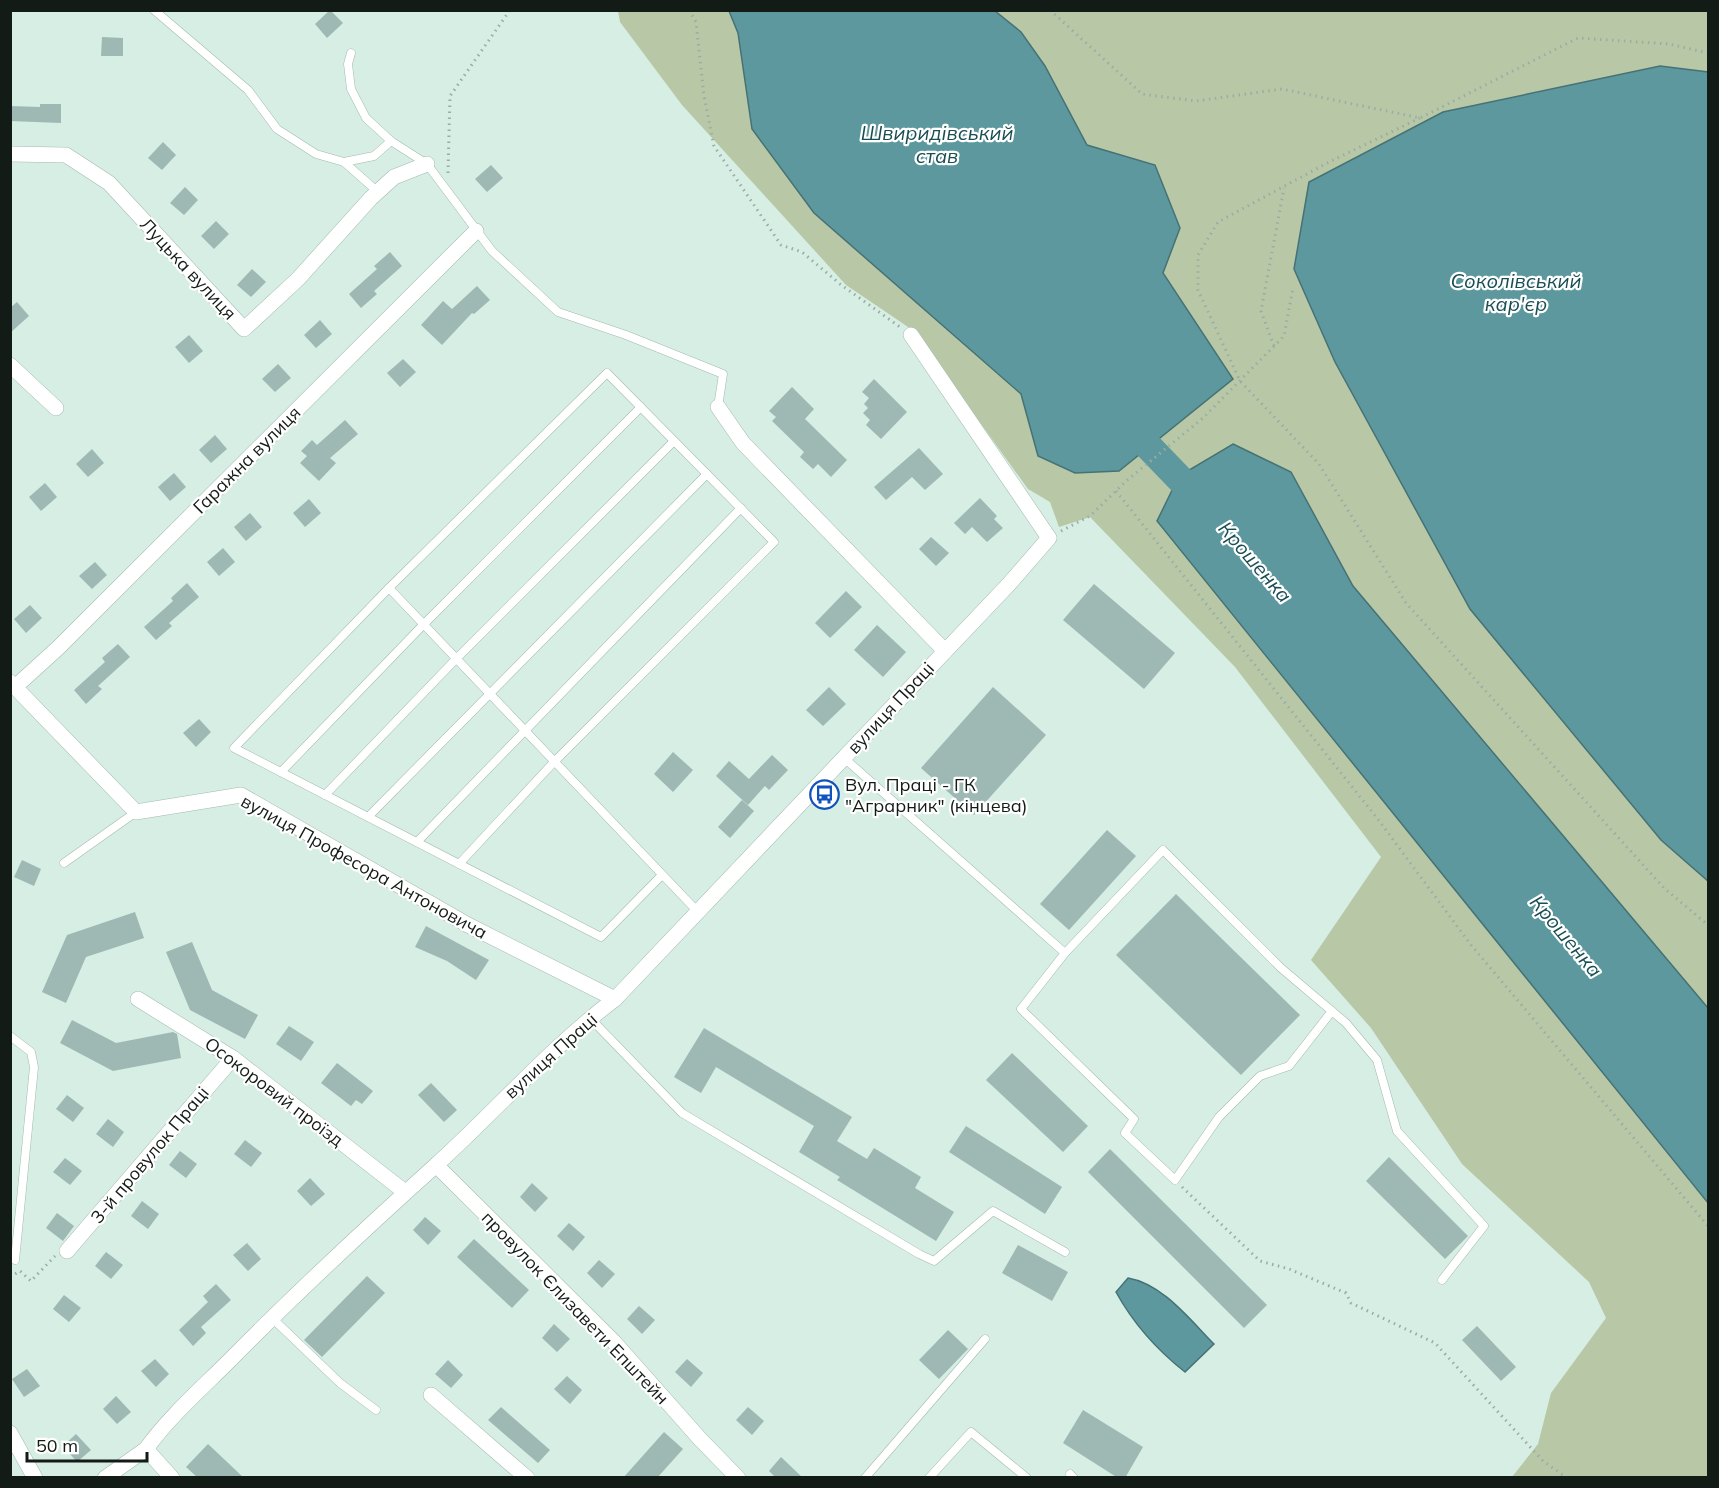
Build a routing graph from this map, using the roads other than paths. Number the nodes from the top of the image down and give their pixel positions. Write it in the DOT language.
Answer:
graph roads {
  1 [pos="154,10"];
  2 [pos="351,53"];
  3 [pos="391,141"];
  4 [pos="10,154"];
  5 [pos="344,162"];
  6 [pos="427,164"];
  7 [pos="378,192"];
  8 [pos="476,231"];
  9 [pos="911,335"];
  10 [pos="10,365"];
  11 [pos="641,407"];
  12 [pos="718,407"];
  13 [pos="56,408"];
  14 [pos="674,441"];
  15 [pos="708,474"];
  16 [pos="741,508"];
  17 [pos="389,588"];
  18 [pos="423,625"];
  19 [pos="945,651"];
  20 [pos="456,659"];
  21 [pos="13,685"];
  22 [pos="490,694"];
  23 [pos="525,730"];
  24 [pos="844,758"];
  25 [pos="554,762"];
  26 [pos="281,772"];
  27 [pos="326,795"];
  28 [pos="136,812"];
  29 [pos="368,817"];
  30 [pos="417,842"];
  31 [pos="64,863"];
  32 [pos="459,864"];
  33 [pos="662,875"];
  34 [pos="699,913"];
  35 [pos="1065,953"];
  36 [pos="138,999"];
  37 [pos="615,999"];
  38 [pos="1332,1011"];
  39 [pos="590,1018"];
  40 [pos="10,1036"];
  41 [pos="233,1058"];
  42 [pos="436,1165"];
  43 [pos="405,1192"];
  44 [pos="67,1251"];
  45 [pos="1065,1252"];
  46 [pos="15,1260"];
  47 [pos="1442,1280"];
  48 [pos="272,1318"];
  49 [pos="985,1339"];
  50 [pos="431,1395"];
  51 [pos="376,1410"];
  52 [pos="10,1433"];
  53 [pos="146,1449"];
  54 [pos="35,1478"];
  55 [pos="105,1478"];
  56 [pos="172,1478"];
  57 [pos="527,1478"];
  58 [pos="738,1478"];
  59 [pos="865,1478"];
  60 [pos="929,1478"];
  61 [pos="1027,1478"];
  1 -- 5 [label="lane"];
  2 -- 3 [label="lane"];
  3 -- 5 [label="lane"];
  3 -- 6 [label="lane"];
  4 -- 7 [label="street, Луцька вулиця"];
  5 -- 7 [label="lane"];
  6 -- 7 [label="street, Луцька вулиця"];
  6 -- 8 [label="lane"];
  8 -- 12 [label="lane"];
  8 -- 21 [label="street, Гаражна вулиця"];
  9 -- 19 [label="street, вулиця Праці"];
  10 -- 13 [label="street"];
  11 -- 14 [label="lane"];
  11 -- 17 [label="lane"];
  11 -- 18 [label="lane"];
  12 -- 19 [label="street, вулиця Праці"];
  14 -- 15 [label="lane"];
  14 -- 20 [label="lane"];
  15 -- 16 [label="lane"];
  15 -- 22 [label="lane"];
  16 -- 23 [label="lane"];
  16 -- 25 [label="lane"];
  17 -- 18 [label="lane"];
  17 -- 26 [label="lane"];
  18 -- 20 [label="lane"];
  18 -- 26 [label="lane"];
  19 -- 24 [label="street, вулиця Праці"];
  20 -- 22 [label="lane"];
  20 -- 27 [label="lane"];
  21 -- 28 [label="street"];
  22 -- 23 [label="lane"];
  22 -- 29 [label="lane"];
  23 -- 25 [label="lane"];
  23 -- 30 [label="lane"];
  24 -- 34 [label="street, вулиця Праці"];
  24 -- 35 [label="lane"];
  25 -- 32 [label="lane"];
  25 -- 33 [label="lane"];
  26 -- 27 [label="lane"];
  27 -- 29 [label="lane"];
  28 -- 31 [label="lane"];
  28 -- 37 [label="street, вулиця Професора Антоновича"];
  29 -- 30 [label="lane"];
  30 -- 32 [label="lane"];
  32 -- 33 [label="lane"];
  33 -- 34 [label="lane"];
  34 -- 37 [label="street, вулиця Праці"];
  35 -- 38 [label="lane"];
  35 -- 38 [label="lane"];
  36 -- 41 [label="street, Осокоровий проїзд"];
  37 -- 39 [label="street, вулиця Праці"];
  38 -- 47 [label="lane"];
  39 -- 42 [label="street, вулиця Праці"];
  39 -- 45 [label="lane"];
  40 -- 46 [label="lane"];
  41 -- 43 [label="street, Осокоровий проїзд"];
  41 -- 44 [label="street, 3-й провулок Праці"];
  42 -- 43 [label="street, вулиця Праці"];
  42 -- 58 [label="street, провулок Єлизавети Епштейн"];
  43 -- 48 [label="street, вулиця Праці"];
  48 -- 51 [label="lane"];
  48 -- 53 [label="street, вулиця Праці"];
  49 -- 59 [label="lane"];
  50 -- 57 [label="street"];
  52 -- 54 [label="street"];
  53 -- 55 [label="street, вулиця Праці"];
  53 -- 56 [label="street"];
  60 -- 61 [label="lane"];
}
